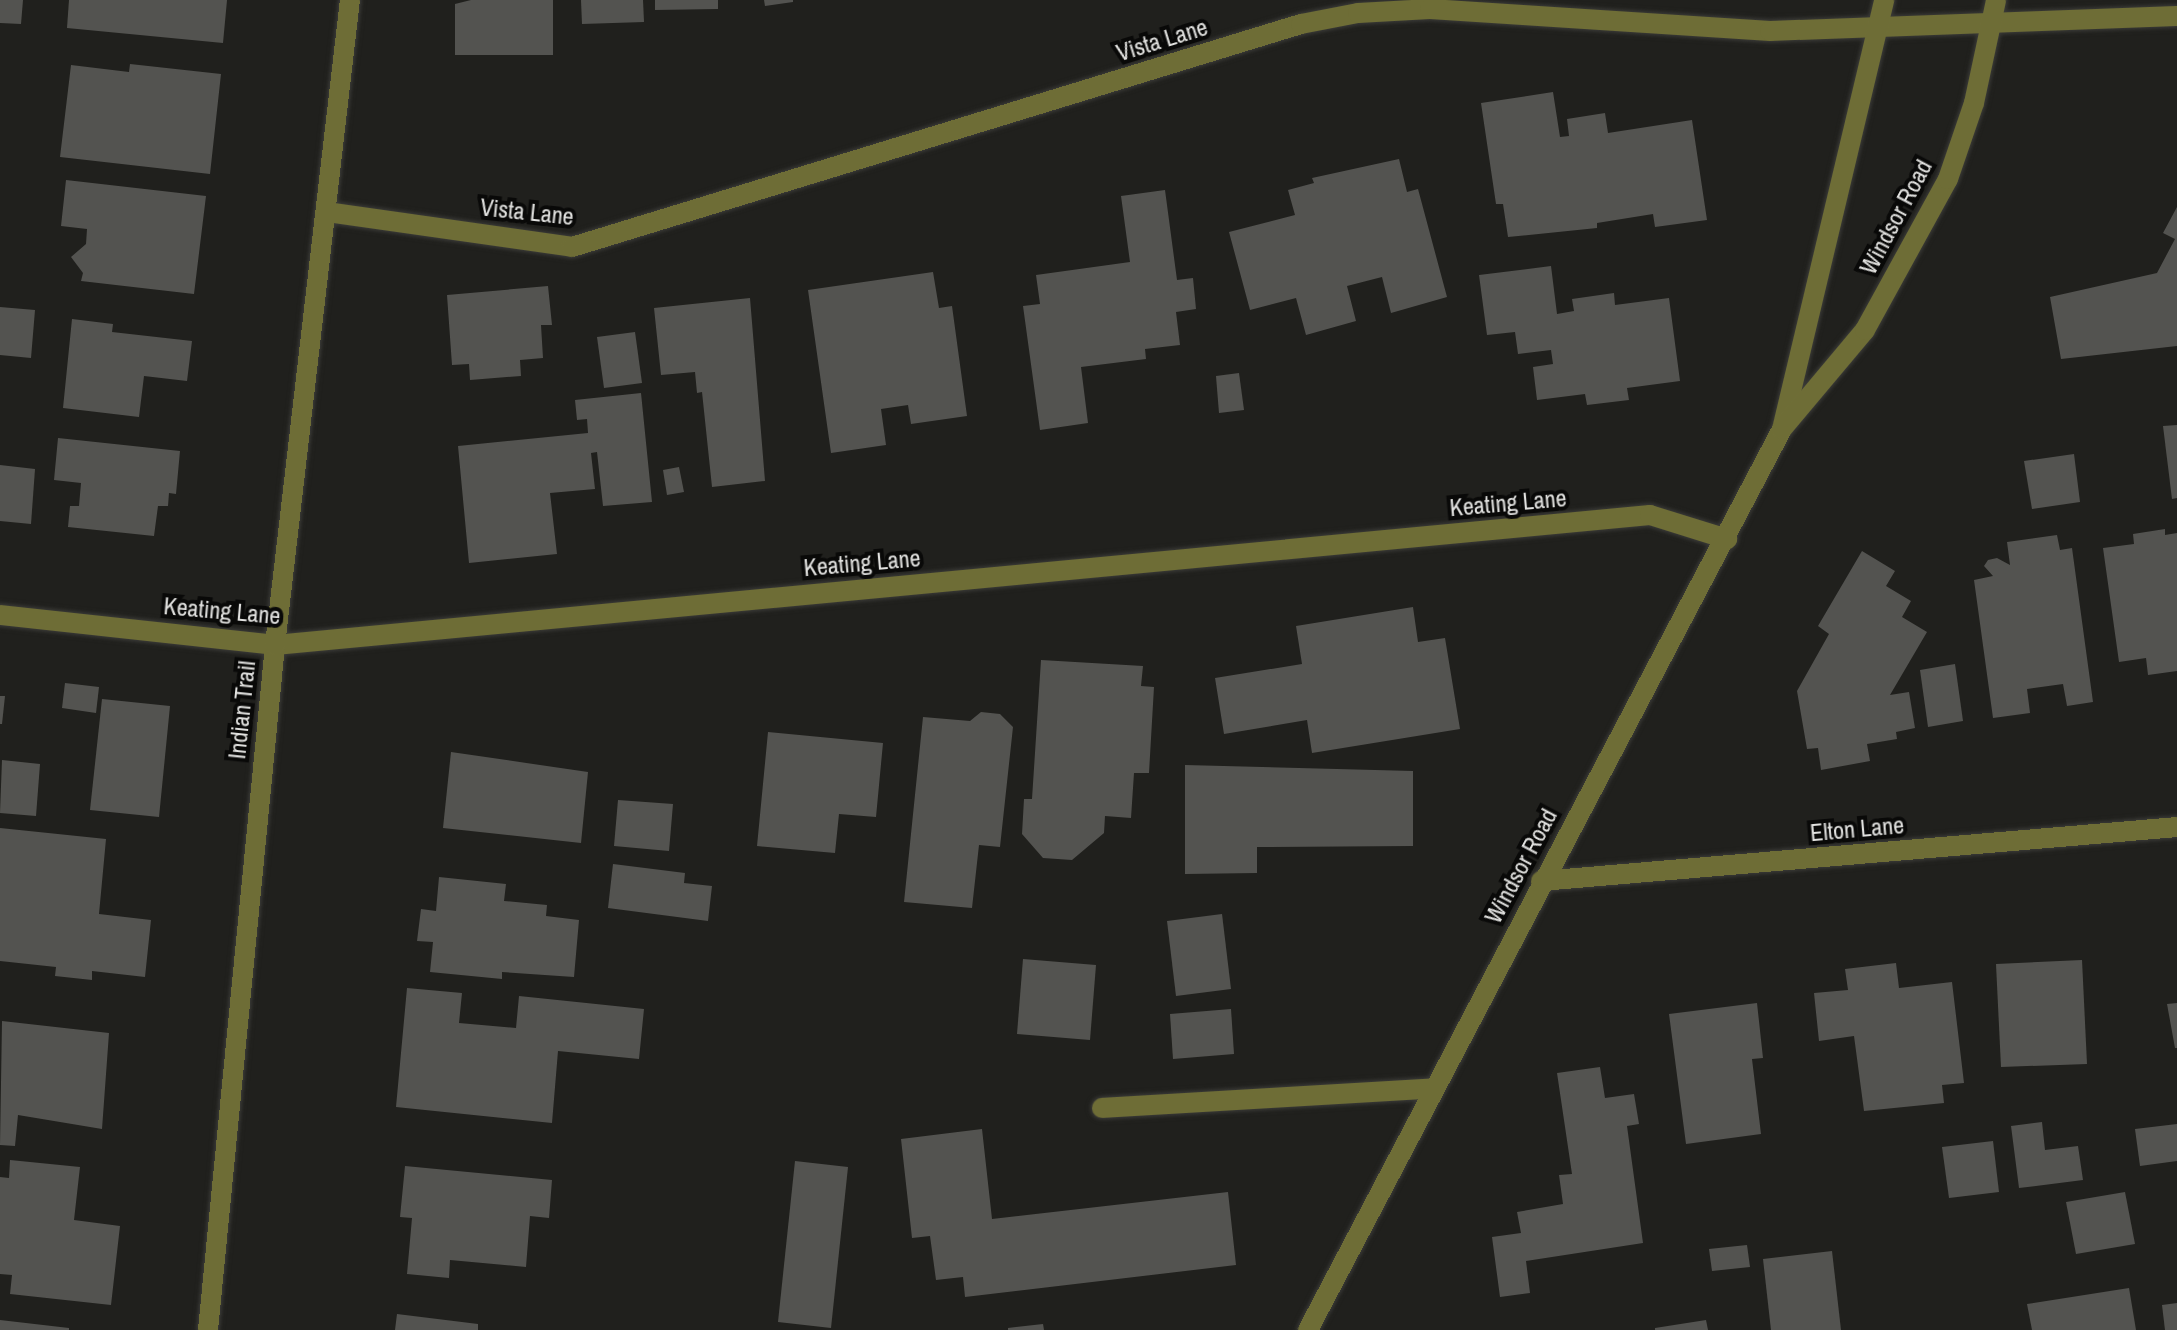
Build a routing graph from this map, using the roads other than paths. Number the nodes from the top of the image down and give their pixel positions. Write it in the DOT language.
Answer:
graph roads {
  1 [pos="350,0"];
  2 [pos="1884,0"];
  3 [pos="1996,0"];
  4 [pos="2177,16"];
  5 [pos="1993,26"];
  6 [pos="1879,29"];
  7 [pos="327,212"];
  8 [pos="1782,429"];
  9 [pos="1727,539"];
  10 [pos="0,615"];
  11 [pos="275,645"];
  12 [pos="2177,827"];
  13 [pos="1541,881"];
  14 [pos="1434,1088"];
  15 [pos="1102,1108"];
  16 [pos="208,1330"];
  17 [pos="1308,1330"];
  1 -- 7 [label="street, Indian Trail"];
  2 -- 6 [label="street, Windsor Road"];
  3 -- 5 [label="street, Windsor Road"];
  4 -- 5 [label="street, Vista Lane"];
  5 -- 6 [label="street, Vista Lane"];
  5 -- 8 [label="street, Windsor Road"];
  6 -- 7 [label="street, Vista Lane"];
  6 -- 8 [label="street, Windsor Road"];
  7 -- 11 [label="street, Indian Trail"];
  8 -- 9 [label="street, Windsor Road"];
  9 -- 11 [label="street, Keating Lane"];
  9 -- 13 [label="street, Windsor Road"];
  10 -- 11 [label="street, Keating Lane"];
  11 -- 16 [label="street, Indian Trail"];
  12 -- 13 [label="street, Elton Lane"];
  13 -- 14 [label="street, Windsor Road"];
  14 -- 15 [label="street"];
  14 -- 17 [label="street, Windsor Road"];
}
